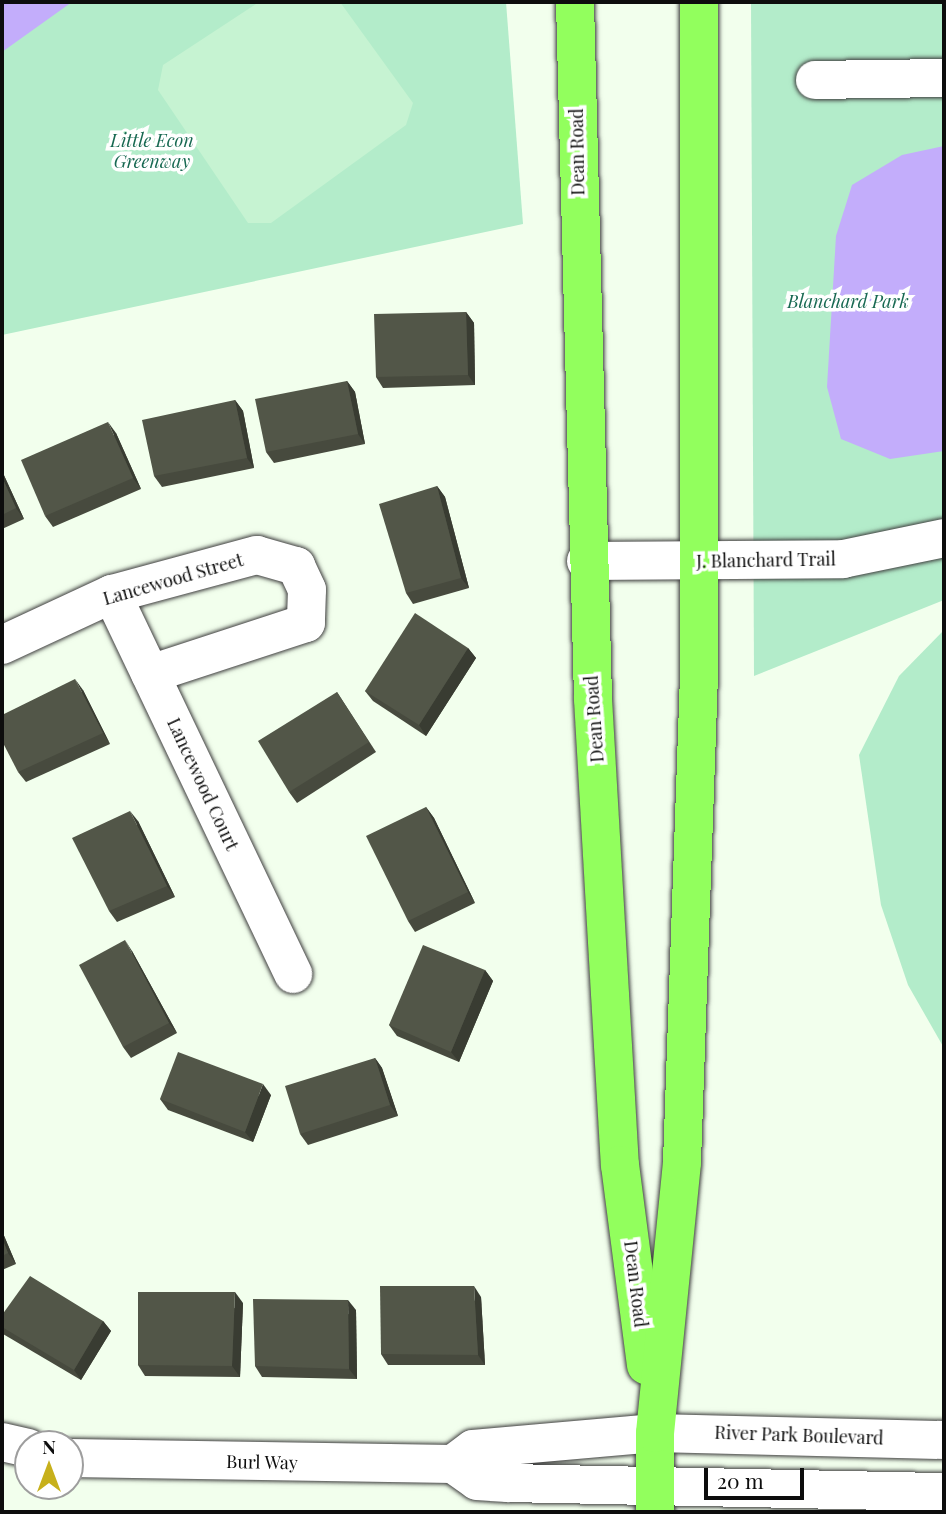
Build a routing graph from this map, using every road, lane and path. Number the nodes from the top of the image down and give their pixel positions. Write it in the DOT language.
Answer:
graph roads {
  1 [pos="575,2"];
  2 [pos="699,2"];
  3 [pos="944,78"];
  4 [pos="815,79"];
  5 [pos="944,538"];
  6 [pos="586,561"];
  7 [pos="701,561"];
  8 [pos="112,594"];
  9 [pos="2,645"];
  10 [pos="150,674"];
  11 [pos="293,974"];
  12 [pos="654,1433"];
  13 [pos="944,1440"];
  14 [pos="84,1458"];
  15 [pos="453,1464"];
  16 [pos="944,1492"];
  17 [pos="655,1500"];
  1 -- 6 [label="main road, Dean Road"];
  2 -- 7 [label="main road, Dean Road"];
  3 -- 4 [label="street"];
  5 -- 7 [label="street, J. Blanchard Trail"];
  6 -- 7 [label="street, J. Blanchard Trail"];
  6 -- 12 [label="main road, Dean Road"];
  7 -- 12 [label="main road, Dean Road"];
  8 -- 9 [label="street, Lancewood Street"];
  8 -- 10 [label="street, Lancewood Court"];
  8 -- 10 [label="street, Lancewood Street"];
  10 -- 11 [label="street, Lancewood Court"];
  12 -- 13 [label="street, River Park Boulevard"];
  12 -- 15 [label="street, Burl Way"];
  12 -- 17 [label="main road, Dean Road"];
  14 -- 15 [label="street, Burl Way"];
  15 -- 17 [label="street, Burl Way"];
  16 -- 17 [label="street"];
}
